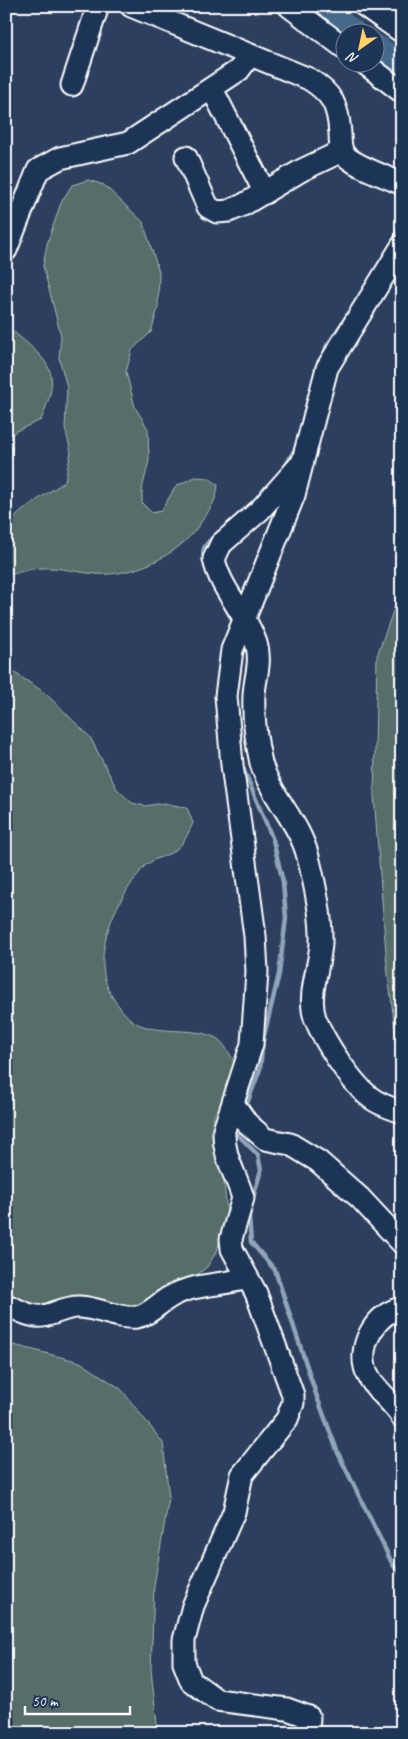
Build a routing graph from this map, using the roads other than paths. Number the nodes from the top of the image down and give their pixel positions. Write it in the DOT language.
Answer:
graph roads {
  1 [pos="98,6"];
  2 [pos="131,6"];
  3 [pos="289,6"];
  4 [pos="370,8"];
  5 [pos="402,32"];
  6 [pos="336,41"];
  7 [pos="250,55"];
  8 [pos="376,72"];
  9 [pos="72,85"];
  10 [pos="212,90"];
  11 [pos="402,92"];
  12 [pos="342,151"];
  13 [pos="186,156"];
  14 [pos="402,184"];
  15 [pos="265,192"];
  16 [pos="402,246"];
  17 [pos="6,250"];
  18 [pos="304,460"];
  19 [pos="241,627"];
  20 [pos="234,1104"];
  21 [pos="402,1112"];
  22 [pos="402,1243"];
  23 [pos="247,1278"];
  24 [pos="6,1305"];
  25 [pos="402,1308"];
  26 [pos="402,1417"];
  27 [pos="308,1733"];
  1 -- 9 [label="street"];
  2 -- 7 [label="street"];
  3 -- 6 [label="street"];
  4 -- 5 [label="street"];
  7 -- 10 [label="street"];
  7 -- 12 [label="street"];
  8 -- 11 [label="street"];
  10 -- 15 [label="street"];
  10 -- 17 [label="street"];
  12 -- 14 [label="street"];
  12 -- 15 [label="street"];
  13 -- 15 [label="street"];
  16 -- 18 [label="street"];
  18 -- 19 [label="street"];
  18 -- 19 [label="street"];
  19 -- 20 [label="street"];
  19 -- 21 [label="street"];
  20 -- 22 [label="street"];
  20 -- 23 [label="street"];
  23 -- 24 [label="street"];
  23 -- 27 [label="street"];
  25 -- 26 [label="street"];
}
